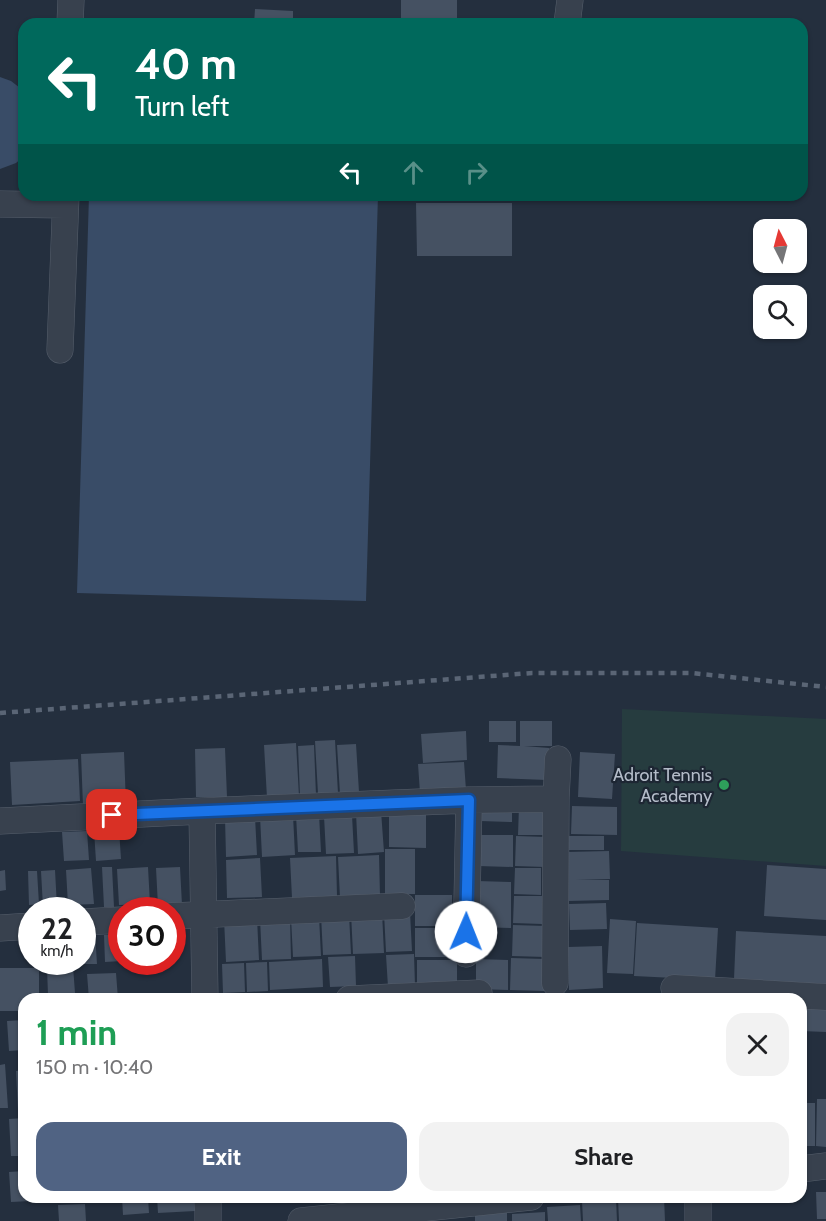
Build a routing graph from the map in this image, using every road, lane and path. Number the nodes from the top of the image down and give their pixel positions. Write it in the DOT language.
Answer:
graph roads {
  1 [pos="71,0"];
  2 [pos="570,0"];
  3 [pos="70,18"];
  4 [pos="568,18"];
  5 [pos="50,201"];
  6 [pos="66,201"];
  7 [pos="0,204"];
  8 [pos="60,350"];
  9 [pos="558,759"];
  10 [pos="556,799"];
  11 [pos="469,800"];
  12 [pos="202,811"];
  13 [pos="0,821"];
  14 [pos="402,906"];
  15 [pos="204,914"];
  16 [pos="186,915"];
  17 [pos="18,927"];
  18 [pos="0,928"];
  19 [pos="466,954"];
  20 [pos="555,983"];
  21 [pos="674,988"];
  22 [pos="205,993"];
  23 [pos="750,993"];
  24 [pos="807,997"];
  25 [pos="826,998"];
  26 [pos="826,1166"];
  27 [pos="807,1168"];
  28 [pos="208,1203"];
  29 [pos="466,1203"];
  30 [pos="698,1203"];
  31 [pos="352,1218"];
  32 [pos="208,1221"];
  33 [pos="301,1221"];
  34 [pos="698,1221"];
  1 -- 3 [label="street"];
  2 -- 4 [label="street"];
  5 -- 7 [label="street"];
  6 -- 8 [label="street"];
  9 -- 10 [label="street"];
  10 -- 11 [label="street"];
  10 -- 20 [label="street"];
  11 -- 12 [label="street"];
  11 -- 19 [label="street"];
  12 -- 13 [label="street"];
  12 -- 15 [label="street"];
  14 -- 15 [label="street"];
  15 -- 16 [label="street"];
  15 -- 22 [label="street"];
  17 -- 18 [label="street"];
  21 -- 23 [label="street"];
  24 -- 25 [label="street"];
  26 -- 27 [label="street"];
  28 -- 32 [label="street"];
  29 -- 31 [label="street"];
  30 -- 34 [label="street"];
  31 -- 33 [label="street"];
}
